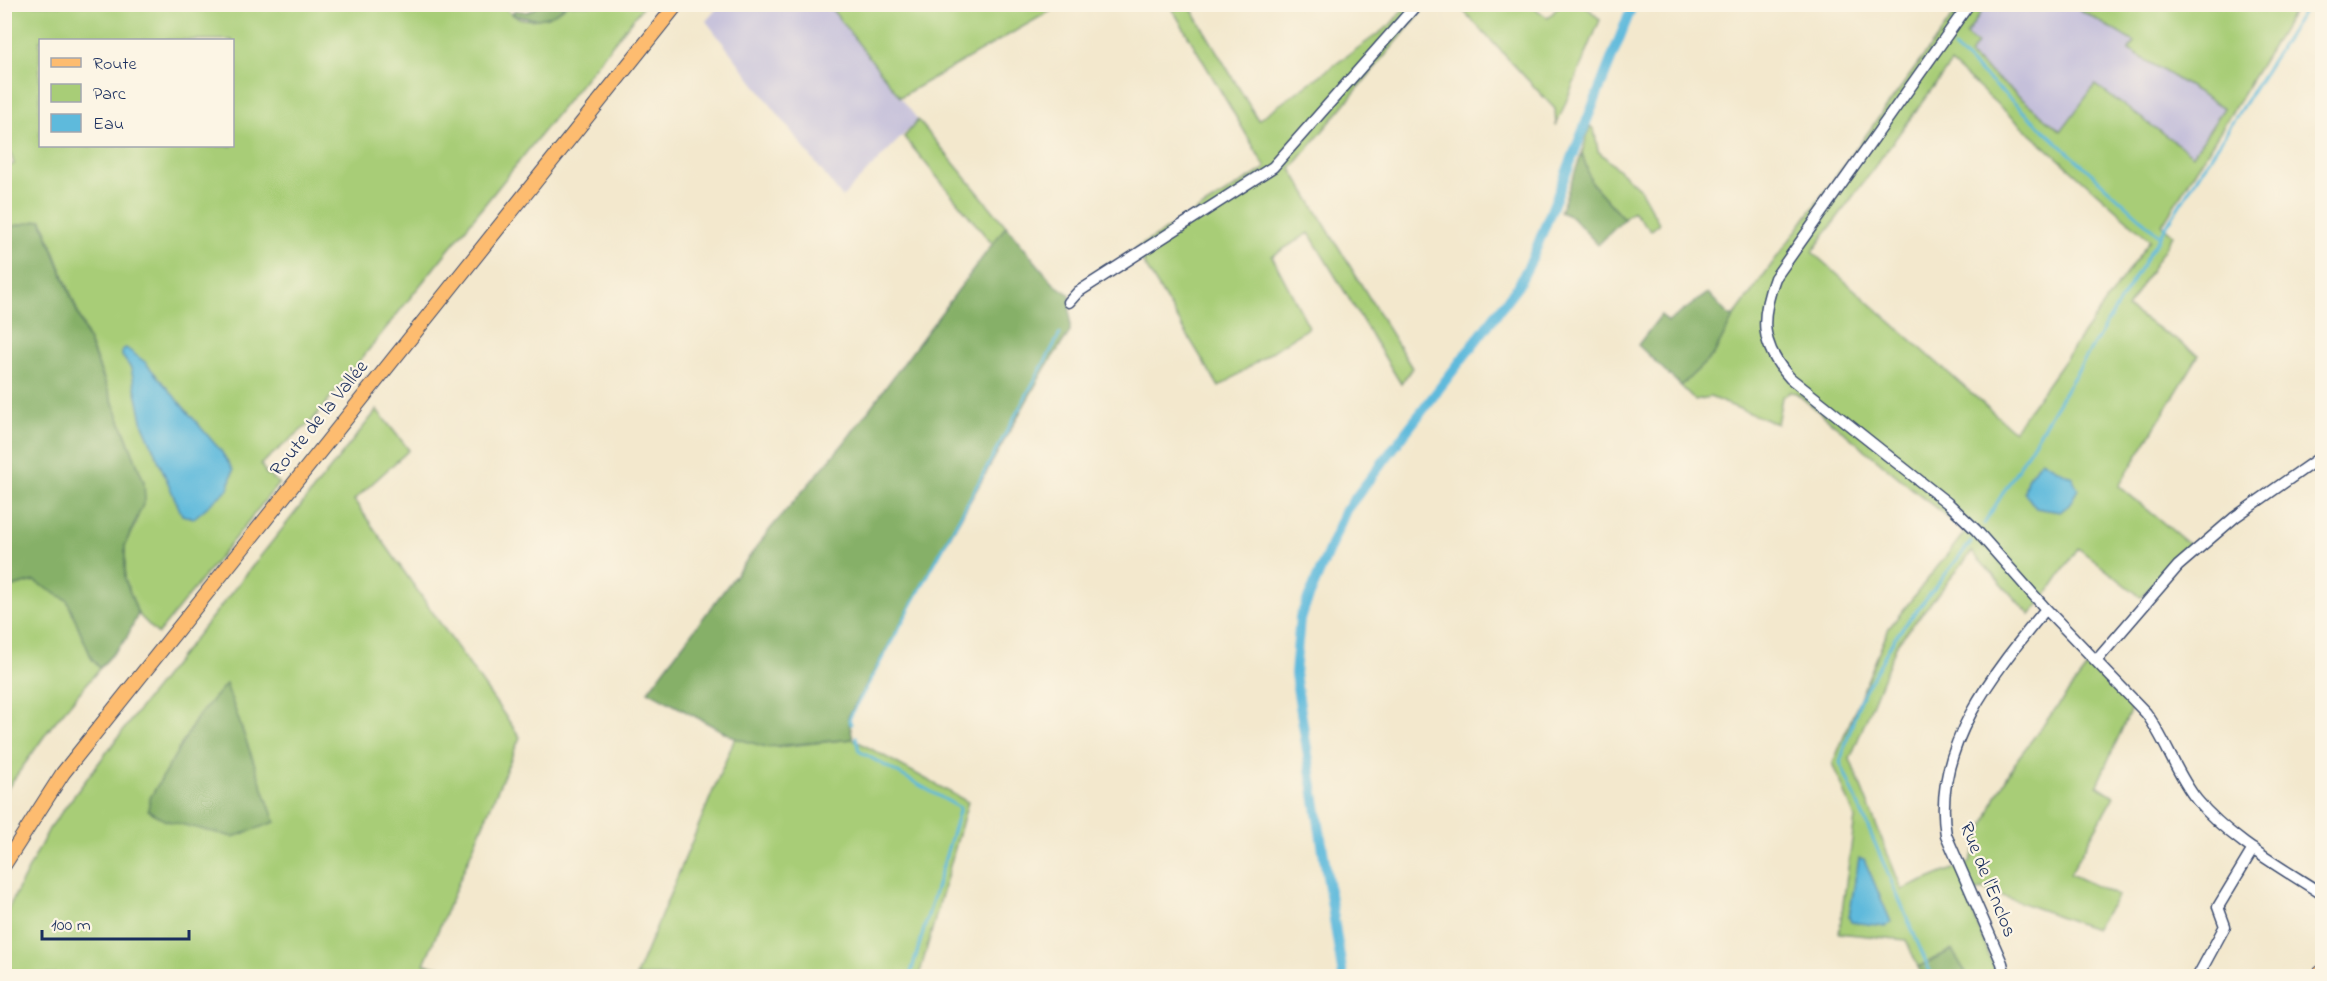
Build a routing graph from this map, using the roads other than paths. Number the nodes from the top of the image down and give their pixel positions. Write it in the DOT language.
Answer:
graph roads {
  1 [pos="677,4"];
  2 [pos="1417,4"];
  3 [pos="1969,4"];
  4 [pos="1069,302"];
  5 [pos="2322,456"];
  6 [pos="2046,609"];
  7 [pos="2096,661"];
  8 [pos="2253,849"];
  9 [pos="4,865"];
  10 [pos="2322,894"];
  11 [pos="2322,972"];
  12 [pos="2006,976"];
  13 [pos="2198,976"];
  14 [pos="2317,976"];
  1 -- 9 [label="main road, Route de la Vallée"];
  2 -- 4 [label="street"];
  3 -- 6 [label="street"];
  5 -- 7 [label="street"];
  6 -- 7 [label="street"];
  6 -- 12 [label="street, Rue de l'Enclos"];
  7 -- 8 [label="street"];
  8 -- 10 [label="street"];
  8 -- 13 [label="street"];
  11 -- 14 [label="main road"];
}
